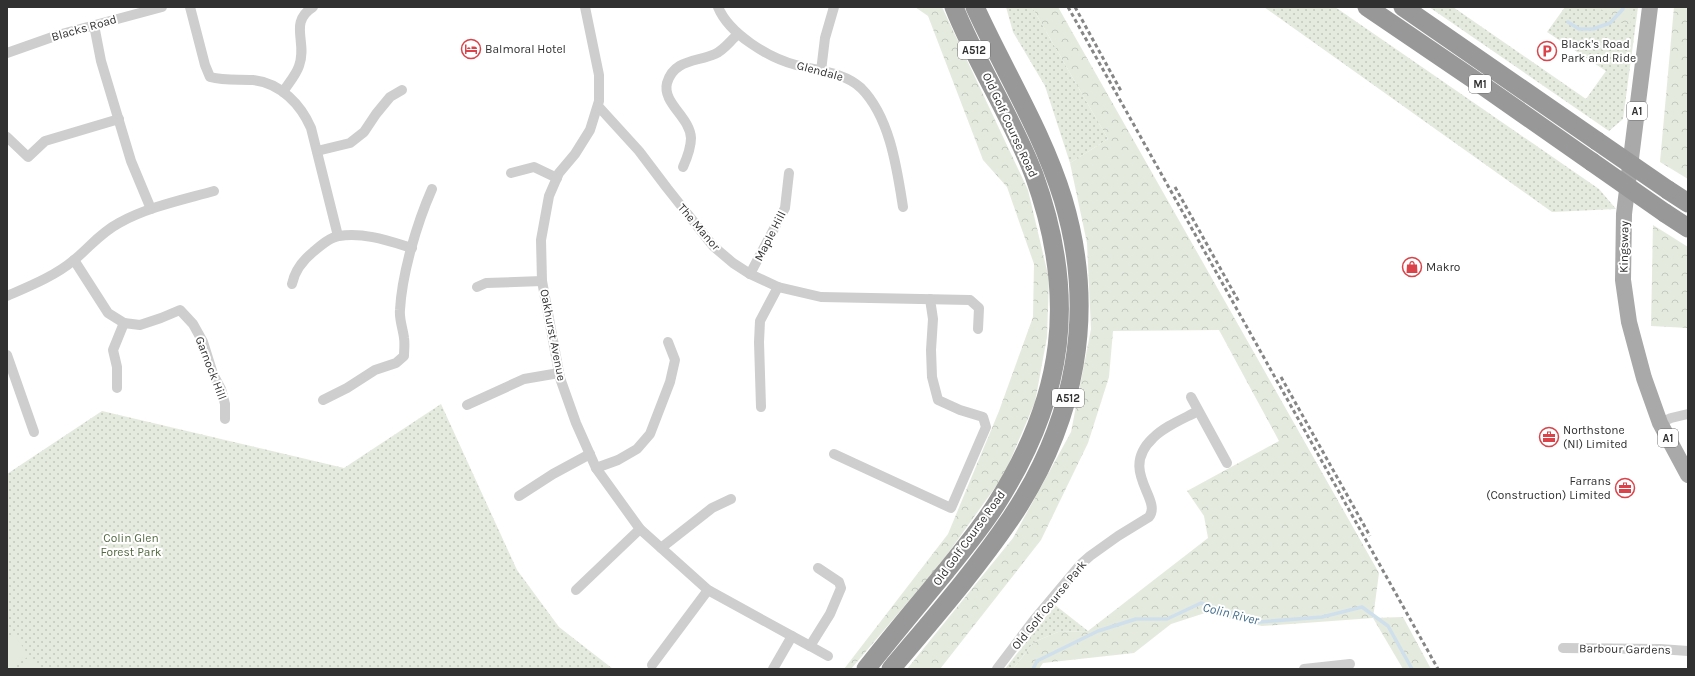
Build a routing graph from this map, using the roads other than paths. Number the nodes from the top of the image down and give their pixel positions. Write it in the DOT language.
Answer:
graph roads {
  1 [pos="162,7"];
  2 [pos="190,7"];
  3 [pos="313,7"];
  4 [pos="585,7"];
  5 [pos="718,7"];
  6 [pos="834,7"];
  7 [pos="954,7"];
  8 [pos="1367,7"];
  9 [pos="1403,7"];
  10 [pos="1650,7"];
  11 [pos="977,10"];
  12 [pos="94,25"];
  13 [pos="738,34"];
  14 [pos="7,53"];
  15 [pos="820,71"];
  16 [pos="402,90"];
  17 [pos="283,92"];
  18 [pos="598,106"];
  19 [pos="119,119"];
  20 [pos="7,137"];
  21 [pos="317,150"];
  22 [pos="683,168"];
  23 [pos="511,173"];
  24 [pos="788,173"];
  25 [pos="557,178"];
  26 [pos="432,188"];
  27 [pos="214,191"];
  28 [pos="1688,203"];
  29 [pos="903,207"];
  30 [pos="151,208"];
  31 [pos="1688,228"];
  32 [pos="338,236"];
  33 [pos="412,248"];
  34 [pos="74,260"];
  35 [pos="750,274"];
  36 [pos="542,281"];
  37 [pos="292,284"];
  38 [pos="477,287"];
  39 [pos="778,287"];
  40 [pos="7,296"];
  41 [pos="930,299"];
  42 [pos="124,324"];
  43 [pos="978,329"];
  44 [pos="668,342"];
  45 [pos="7,355"];
  46 [pos="559,374"];
  47 [pos="117,388"];
  48 [pos="1191,397"];
  49 [pos="322,400"];
  50 [pos="468,404"];
  51 [pos="761,407"];
  52 [pos="1198,411"];
  53 [pos="1688,414"];
  54 [pos="225,419"];
  55 [pos="1660,423"];
  56 [pos="34,432"];
  57 [pos="590,454"];
  58 [pos="834,454"];
  59 [pos="1227,463"];
  60 [pos="596,468"];
  61 [pos="1688,475"];
  62 [pos="518,496"];
  63 [pos="731,499"];
  64 [pos="640,529"];
  65 [pos="661,548"];
  66 [pos="818,568"];
  67 [pos="576,590"];
  68 [pos="708,590"];
  69 [pos="787,634"];
  70 [pos="810,646"];
  71 [pos="1563,648"];
  72 [pos="1688,651"];
  73 [pos="828,656"];
  74 [pos="1350,664"];
  75 [pos="652,665"];
  76 [pos="773,669"];
  77 [pos="866,669"];
  78 [pos="891,669"];
  79 [pos="997,669"];
  80 [pos="1304,669"];
  1 -- 12 [label="street, Blacks Road"];
  2 -- 17 [label="street"];
  3 -- 17 [label="street"];
  4 -- 18 [label="street, Oakhurst Avenue"];
  5 -- 13 [label="street, Glendale"];
  6 -- 15 [label="street"];
  7 -- 77 [label="highway, Old Golf Course Road / A512"];
  8 -- 31 [label="highway, M1, bridge"];
  9 -- 28 [label="highway, M1, bridge"];
  10 -- 55 [label="main road, Kingsway / A1"];
  11 -- 78 [label="highway, Old Golf Course Road / A512"];
  12 -- 14 [label="street, Blacks Road"];
  12 -- 19 [label="street"];
  13 -- 15 [label="street, Glendale"];
  13 -- 22 [label="street"];
  15 -- 29 [label="street, Glendale"];
  16 -- 21 [label="street"];
  17 -- 21 [label="street"];
  18 -- 25 [label="street, Oakhurst Avenue"];
  18 -- 35 [label="street, The Manor"];
  19 -- 20 [label="street"];
  19 -- 30 [label="street"];
  21 -- 32 [label="street"];
  23 -- 25 [label="street"];
  24 -- 35 [label="street, Maple Hill"];
  25 -- 36 [label="street, Oakhurst Avenue"];
  26 -- 33 [label="street"];
  27 -- 30 [label="street"];
  30 -- 34 [label="street"];
  32 -- 33 [label="street"];
  32 -- 37 [label="street"];
  33 -- 49 [label="street"];
  34 -- 40 [label="street"];
  34 -- 42 [label="street"];
  35 -- 39 [label="street, The Manor"];
  36 -- 38 [label="street"];
  36 -- 46 [label="street, Oakhurst Avenue"];
  39 -- 41 [label="street, The Manor"];
  39 -- 51 [label="street"];
  41 -- 43 [label="street, The Manor"];
  41 -- 58 [label="street"];
  42 -- 47 [label="street"];
  42 -- 54 [label="street, Garnock Hill"];
  44 -- 60 [label="street"];
  45 -- 56 [label="street"];
  46 -- 50 [label="street"];
  46 -- 57 [label="street, Oakhurst Avenue"];
  48 -- 52 [label="street"];
  52 -- 59 [label="street"];
  52 -- 79 [label="street, Old Golf Course Park"];
  53 -- 55 [label="street"];
  55 -- 61 [label="main road, Kingsway / A1"];
  57 -- 60 [label="street, Oakhurst Avenue"];
  57 -- 62 [label="street"];
  60 -- 64 [label="street, Oakhurst Avenue"];
  63 -- 65 [label="street"];
  64 -- 65 [label="street, Oakhurst Avenue"];
  64 -- 67 [label="street"];
  65 -- 68 [label="street, Oakhurst Avenue"];
  66 -- 70 [label="street"];
  68 -- 69 [label="street, Oakhurst Avenue"];
  68 -- 75 [label="street"];
  69 -- 70 [label="street, Oakhurst Avenue"];
  69 -- 76 [label="street"];
  70 -- 73 [label="street, Oakhurst Avenue"];
  71 -- 72 [label="street, Barbour Gardens"];
  74 -- 80 [label="street"];
}
